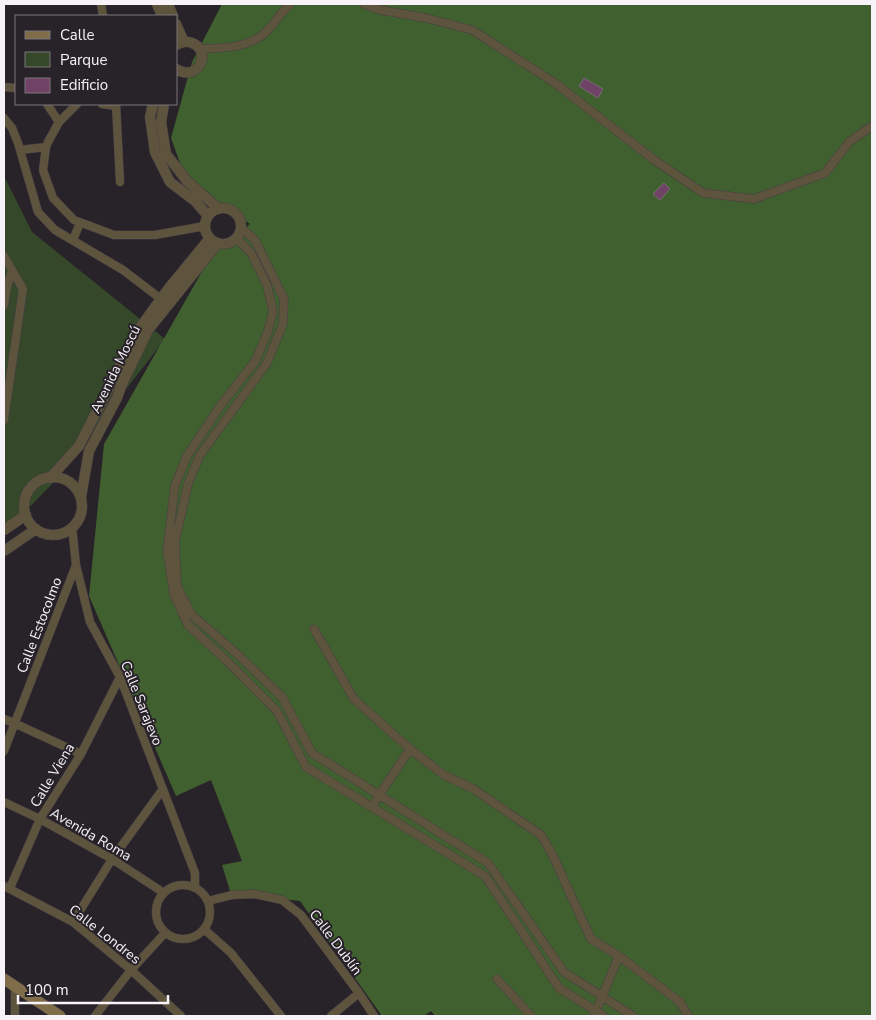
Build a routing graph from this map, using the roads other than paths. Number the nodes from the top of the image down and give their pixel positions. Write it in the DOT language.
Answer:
graph roads {
  1 [pos="290,4"];
  2 [pos="364,4"];
  3 [pos="180,44"];
  4 [pos="200,49"];
  5 [pos="178,74"];
  6 [pos="48,105"];
  7 [pos="76,105"];
  8 [pos="116,105"];
  9 [pos="153,105"];
  10 [pos="164,105"];
  11 [pos="4,118"];
  12 [pos="59,122"];
  13 [pos="872,126"];
  14 [pos="46,147"];
  15 [pos="20,150"];
  16 [pos="120,182"];
  17 [pos="219,209"];
  18 [pos="207,221"];
  19 [pos="80,223"];
  20 [pos="238,233"];
  21 [pos="73,240"];
  22 [pos="214,240"];
  23 [pos="4,256"];
  24 [pos="12,271"];
  25 [pos="161,299"];
  26 [pos="4,305"];
  27 [pos="246,373"];
  28 [pos="254,380"];
  29 [pos="117,382"];
  30 [pos="4,420"];
  31 [pos="84,449"];
  32 [pos="187,456"];
  33 [pos="197,462"];
  34 [pos="50,478"];
  35 [pos="81,497"];
  36 [pos="26,515"];
  37 [pos="72,527"];
  38 [pos="36,529"];
  39 [pos="4,530"];
  40 [pos="4,551"];
  41 [pos="76,565"];
  42 [pos="314,629"];
  43 [pos="228,646"];
  44 [pos="220,654"];
  45 [pos="120,677"];
  46 [pos="4,719"];
  47 [pos="14,723"];
  48 [pos="410,749"];
  49 [pos="4,751"];
  50 [pos="81,754"];
  51 [pos="162,789"];
  52 [pos="379,795"];
  53 [pos="4,802"];
  54 [pos="372,807"];
  55 [pos="40,819"];
  56 [pos="112,859"];
  57 [pos="7,887"];
  58 [pos="195,888"];
  59 [pos="164,893"];
  60 [pos="208,901"];
  61 [pos="73,922"];
  62 [pos="204,929"];
  63 [pos="165,933"];
  64 [pos="619,956"];
  65 [pos="131,970"];
  66 [pos="4,979"];
  67 [pos="497,979"];
  68 [pos="15,986"];
  69 [pos="359,993"];
  70 [pos="603,996"];
  71 [pos="596,1014"];
  72 [pos="15,1016"];
  73 [pos="60,1016"];
  74 [pos="95,1016"];
  75 [pos="181,1016"];
  76 [pos="281,1016"];
  77 [pos="331,1016"];
  78 [pos="374,1016"];
  79 [pos="531,1016"];
  80 [pos="604,1016"];
  81 [pos="633,1016"];
  82 [pos="688,1016"];
  1 -- 4 [label="street"];
  2 -- 13 [label="street"];
  3 -- 4 [label="street"];
  4 -- 5 [label="street"];
  6 -- 12 [label="street"];
  7 -- 12 [label="street"];
  8 -- 16 [label="street"];
  9 -- 18 [label="street"];
  10 -- 17 [label="street"];
  11 -- 15 [label="street"];
  12 -- 14 [label="street"];
  14 -- 15 [label="street"];
  14 -- 19 [label="street"];
  15 -- 21 [label="street"];
  17 -- 18 [label="street"];
  17 -- 20 [label="street"];
  18 -- 19 [label="street"];
  18 -- 22 [label="street"];
  19 -- 21 [label="street"];
  20 -- 22 [label="street"];
  20 -- 27 [label="street"];
  20 -- 28 [label="street"];
  21 -- 25 [label="street"];
  22 -- 25 [label="street, Avenida Moscú"];
  22 -- 29 [label="street, Avenida Moscú"];
  23 -- 24 [label="street"];
  24 -- 26 [label="street"];
  24 -- 30 [label="street"];
  25 -- 29 [label="street, Avenida Moscú"];
  27 -- 28 [label="street"];
  27 -- 32 [label="street"];
  28 -- 33 [label="street"];
  29 -- 31 [label="street, Avenida Moscú"];
  31 -- 34 [label="street, Avenida Moscú"];
  31 -- 35 [label="street, Avenida Moscú"];
  32 -- 33 [label="street"];
  32 -- 44 [label="street"];
  33 -- 43 [label="street"];
  34 -- 35 [label="street"];
  34 -- 36 [label="street"];
  35 -- 37 [label="street"];
  36 -- 38 [label="street"];
  36 -- 39 [label="street"];
  37 -- 38 [label="street"];
  37 -- 41 [label="street, Calle Sarajevo"];
  38 -- 40 [label="street"];
  41 -- 45 [label="street, Calle Sarajevo"];
  41 -- 47 [label="street, Calle Estocolmo"];
  42 -- 48 [label="street"];
  43 -- 44 [label="street"];
  43 -- 52 [label="street"];
  44 -- 54 [label="street"];
  45 -- 50 [label="street, Calle Viena"];
  45 -- 51 [label="street, Calle Sarajevo"];
  46 -- 47 [label="street"];
  47 -- 49 [label="street, Calle Estocolmo"];
  47 -- 50 [label="street"];
  48 -- 52 [label="street"];
  48 -- 64 [label="street"];
  50 -- 55 [label="street, Calle Viena"];
  51 -- 56 [label="street"];
  51 -- 58 [label="street, Calle Sarajevo"];
  52 -- 54 [label="street"];
  52 -- 70 [label="street"];
  53 -- 55 [label="street, Avenida Roma"];
  54 -- 71 [label="street"];
  55 -- 56 [label="street, Avenida Roma"];
  55 -- 57 [label="street, Calle Viena"];
  56 -- 59 [label="street, Avenida Roma"];
  56 -- 61 [label="street"];
  57 -- 61 [label="street, Calle Londres"];
  58 -- 59 [label="street"];
  58 -- 60 [label="street"];
  59 -- 63 [label="street"];
  60 -- 62 [label="street"];
  60 -- 69 [label="street, Calle Dublín"];
  61 -- 65 [label="street, Calle Londres"];
  62 -- 63 [label="street"];
  62 -- 76 [label="street"];
  63 -- 65 [label="street"];
  64 -- 70 [label="street"];
  64 -- 82 [label="street"];
  65 -- 74 [label="street"];
  65 -- 75 [label="street, Calle Londres"];
  66 -- 68 [label="main road"];
  67 -- 79 [label="street"];
  68 -- 72 [label="street"];
  68 -- 73 [label="main road"];
  69 -- 77 [label="street"];
  69 -- 78 [label="street, Calle Dublín"];
  70 -- 71 [label="street"];
  70 -- 81 [label="street"];
  71 -- 80 [label="street"];
}
